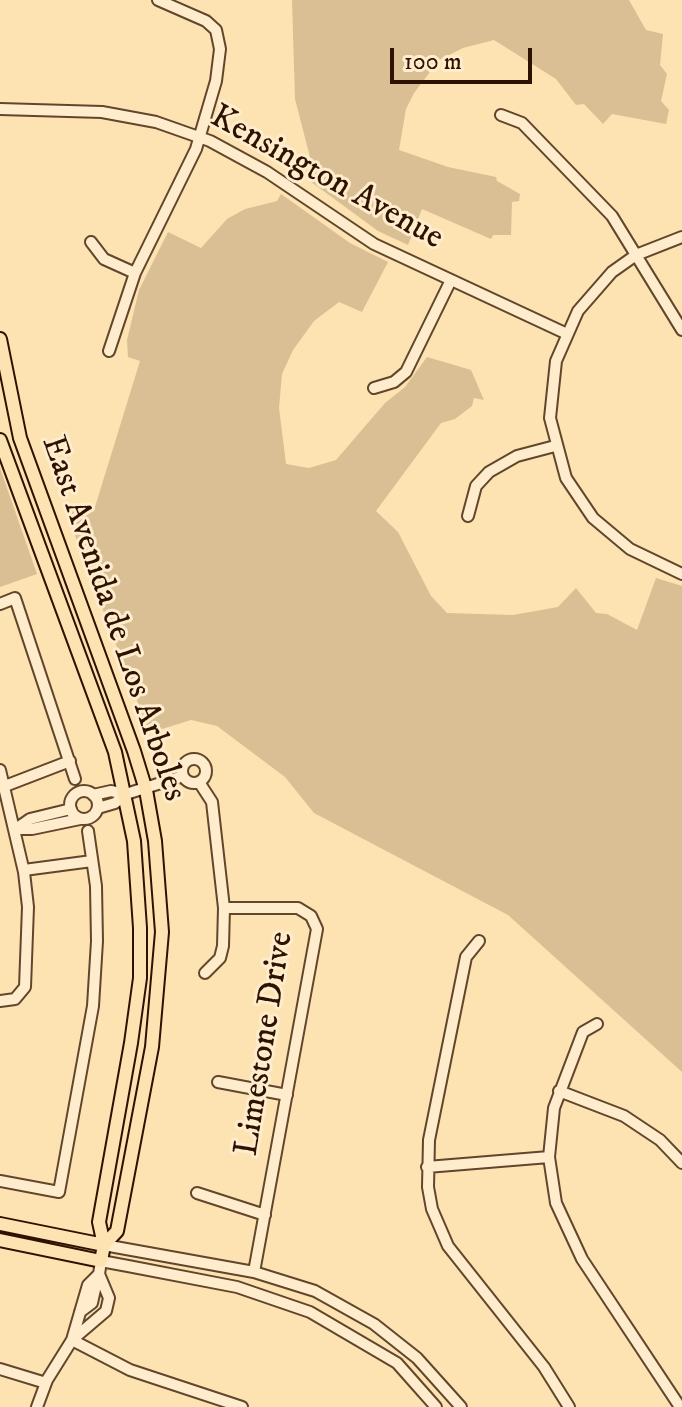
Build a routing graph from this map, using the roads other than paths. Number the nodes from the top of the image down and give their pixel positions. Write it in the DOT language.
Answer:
graph roads {
  1 [pos="158,0"];
  2 [pos="0,109"];
  3 [pos="501,115"];
  4 [pos="200,137"];
  5 [pos="682,237"];
  6 [pos="91,242"];
  7 [pos="636,255"];
  8 [pos="135,273"];
  9 [pos="451,280"];
  10 [pos="682,330"];
  11 [pos="565,333"];
  12 [pos="0,339"];
  13 [pos="109,351"];
  14 [pos="374,388"];
  15 [pos="0,440"];
  16 [pos="555,446"];
  17 [pos="468,516"];
  18 [pos="682,574"];
  19 [pos="0,604"];
  20 [pos="70,761"];
  21 [pos="0,770"];
  22 [pos="183,776"];
  23 [pos="202,778"];
  24 [pos="75,779"];
  25 [pos="5,786"];
  26 [pos="146,790"];
  27 [pos="126,794"];
  28 [pos="93,795"];
  29 [pos="98,808"];
  30 [pos="71,809"];
  31 [pos="80,819"];
  32 [pos="15,829"];
  33 [pos="88,831"];
  34 [pos="92,861"];
  35 [pos="24,870"];
  36 [pos="224,908"];
  37 [pos="479,941"];
  38 [pos="205,973"];
  39 [pos="0,1001"];
  40 [pos="597,1024"];
  41 [pos="218,1082"];
  42 [pos="559,1091"];
  43 [pos="287,1095"];
  44 [pos="549,1157"];
  45 [pos="682,1163"];
  46 [pos="427,1167"];
  47 [pos="0,1181"];
  48 [pos="197,1193"];
  49 [pos="265,1215"];
  50 [pos="0,1224"];
  51 [pos="0,1240"];
  52 [pos="104,1245"];
  53 [pos="100,1268"];
  54 [pos="254,1272"];
  55 [pos="80,1312"];
  56 [pos="96,1318"];
  57 [pos="72,1340"];
  58 [pos="0,1369"];
  59 [pos="46,1383"];
  60 [pos="37,1407"];
  61 [pos="242,1407"];
  62 [pos="436,1407"];
  63 [pos="461,1407"];
  64 [pos="569,1407"];
  65 [pos="680,1407"];
  1 -- 4 [label="street"];
  2 -- 4 [label="street, Kensington Avenue"];
  3 -- 7 [label="street"];
  4 -- 8 [label="street"];
  4 -- 9 [label="street, Kensington Avenue"];
  5 -- 7 [label="street"];
  6 -- 8 [label="street"];
  7 -- 10 [label="street"];
  7 -- 11 [label="street"];
  8 -- 13 [label="street"];
  9 -- 11 [label="street, Kensington Avenue"];
  9 -- 14 [label="street"];
  11 -- 16 [label="street"];
  12 -- 26 [label="main road, East Avenida de Los Arboles"];
  15 -- 27 [label="main road, East Avenida de Los Arboles"];
  16 -- 17 [label="street"];
  16 -- 18 [label="street"];
  19 -- 20 [label="street"];
  20 -- 24 [label="street"];
  20 -- 25 [label="street"];
  21 -- 25 [label="street"];
  22 -- 23 [label="street"];
  22 -- 23 [label="street"];
  22 -- 26 [label="street"];
  23 -- 36 [label="street"];
  25 -- 32 [label="street"];
  26 -- 27 [label="street"];
  26 -- 52 [label="main road, East Avenida de Los Arboles"];
  27 -- 28 [label="street"];
  27 -- 29 [label="street"];
  27 -- 52 [label="main road, East Avenida de Los Arboles"];
  28 -- 29 [label="street"];
  28 -- 30 [label="street"];
  29 -- 31 [label="street"];
  30 -- 31 [label="street"];
  30 -- 32 [label="street"];
  31 -- 32 [label="street"];
  32 -- 35 [label="street"];
  33 -- 34 [label="street"];
  34 -- 35 [label="street"];
  34 -- 47 [label="street"];
  35 -- 39 [label="street"];
  36 -- 38 [label="street"];
  36 -- 43 [label="street, Limestone Drive"];
  37 -- 46 [label="street"];
  40 -- 42 [label="street"];
  41 -- 43 [label="street"];
  42 -- 44 [label="street"];
  42 -- 45 [label="street"];
  43 -- 49 [label="street, Limestone Drive"];
  44 -- 46 [label="street"];
  44 -- 65 [label="street"];
  46 -- 64 [label="street"];
  48 -- 49 [label="street"];
  49 -- 54 [label="street, Limestone Drive"];
  50 -- 52 [label="main road"];
  51 -- 53 [label="main road"];
  52 -- 53 [label="main road, East Avenida de Los Arboles"];
  52 -- 54 [label="street"];
  53 -- 55 [label="street, East Avenida de Los Arboles"];
  53 -- 56 [label="street, East Avenida de Los Arboles"];
  53 -- 62 [label="street"];
  54 -- 63 [label="street"];
  55 -- 56 [label="street"];
  55 -- 57 [label="street, East Avenida de Los Arboles"];
  56 -- 57 [label="street, East Avenida de Los Arboles"];
  57 -- 59 [label="street, East Avenida de Los Arboles"];
  57 -- 61 [label="street"];
  58 -- 59 [label="street"];
  59 -- 60 [label="street, East Avenida de Los Arboles"];
}
